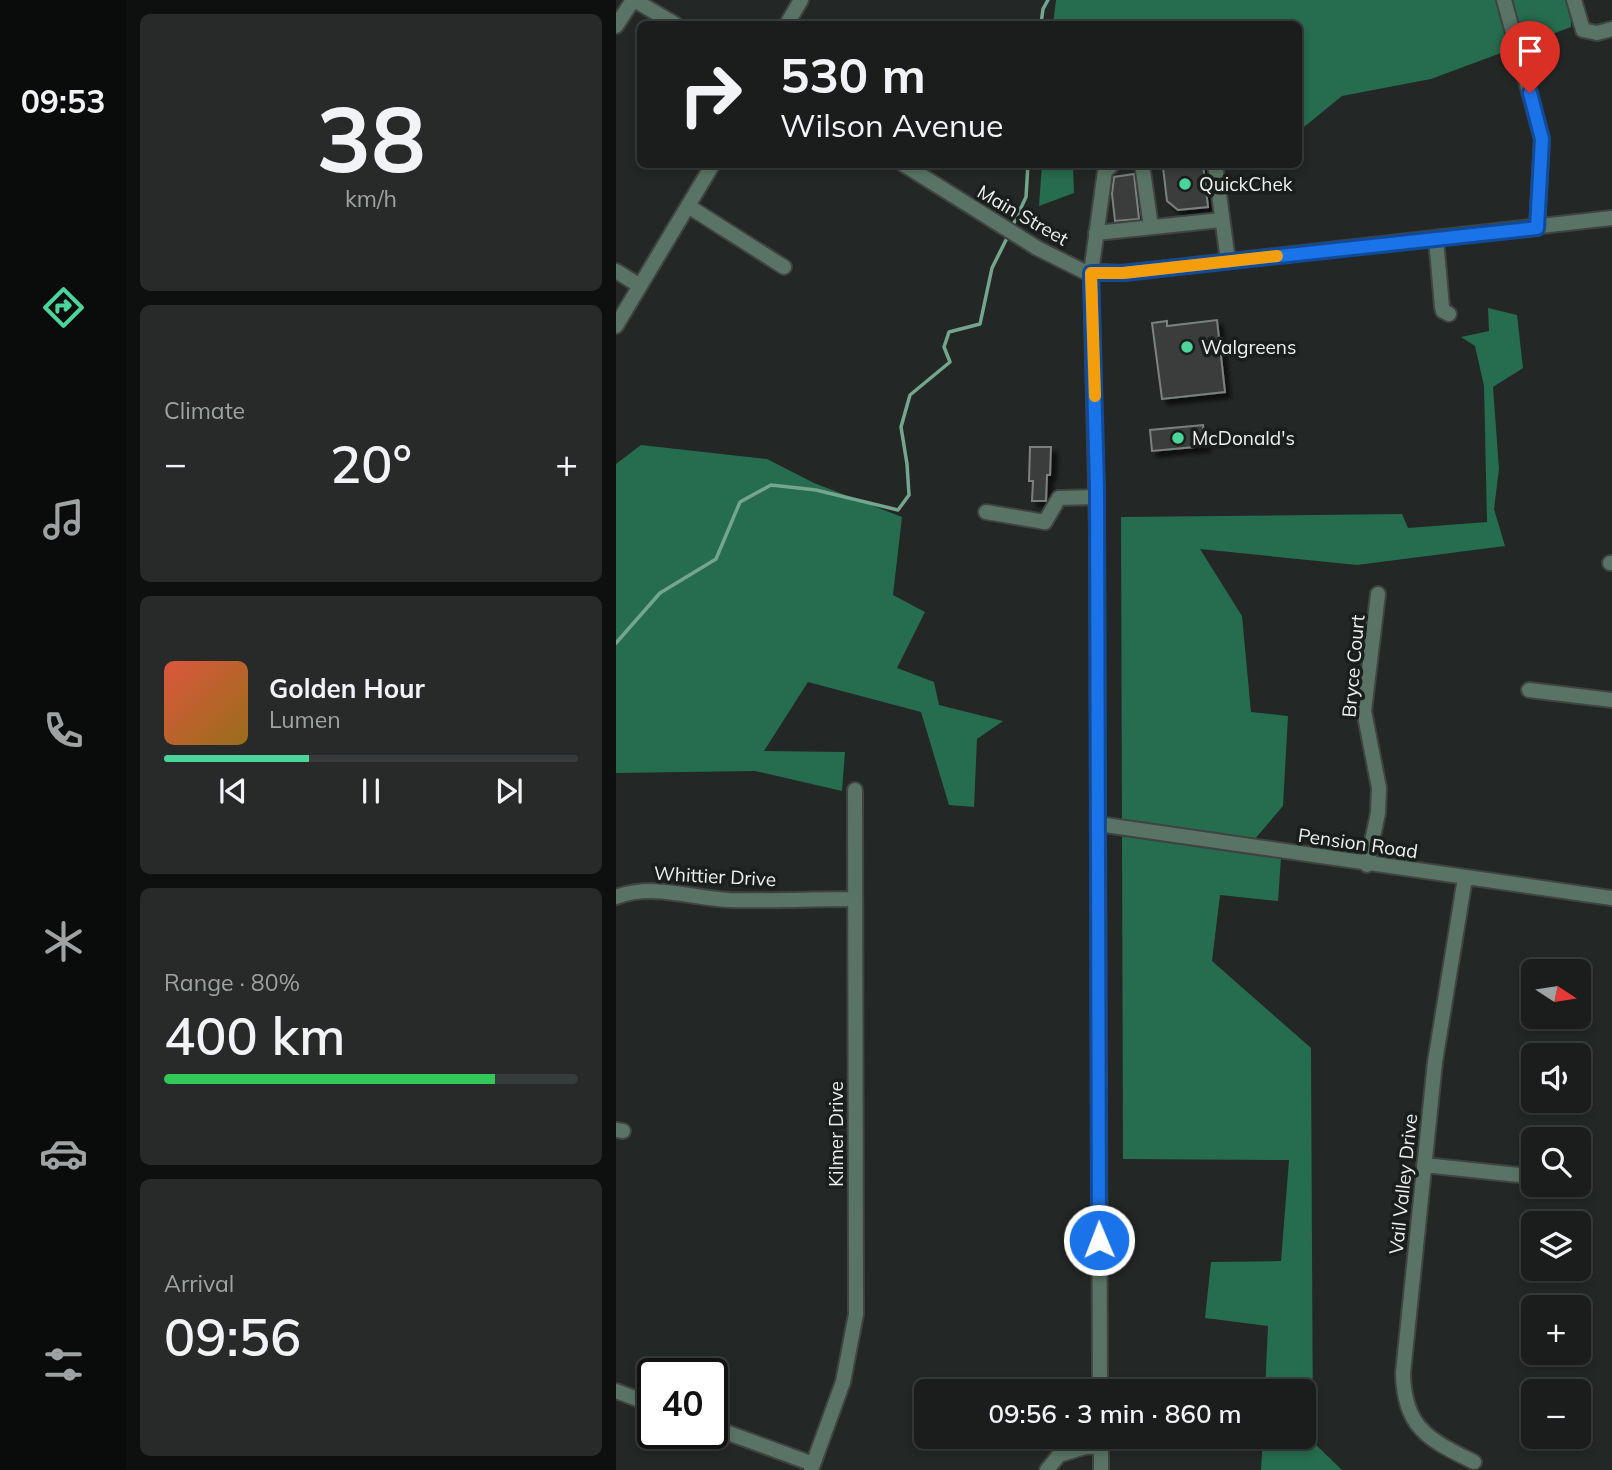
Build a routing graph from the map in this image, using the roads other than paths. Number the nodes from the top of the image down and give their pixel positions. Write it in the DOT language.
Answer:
graph roads {
  1 [pos="634,0"];
  2 [pos="801,0"];
  3 [pos="1504,0"];
  4 [pos="1574,0"];
  5 [pos="670,21"];
  6 [pos="789,21"];
  7 [pos="616,26"];
  8 [pos="1612,29"];
  9 [pos="711,168"];
  10 [pos="909,168"];
  11 [pos="1108,168"];
  12 [pos="1143,168"];
  13 [pos="1216,168"];
  14 [pos="688,206"];
  15 [pos="1612,218"];
  16 [pos="1222,220"];
  17 [pos="1151,228"];
  18 [pos="1537,228"];
  19 [pos="1096,233"];
  20 [pos="1436,239"];
  21 [pos="1228,261"];
  22 [pos="784,267"];
  23 [pos="616,271"];
  24 [pos="1091,273"];
  25 [pos="640,286"];
  26 [pos="1449,314"];
  27 [pos="616,326"];
  28 [pos="1097,496"];
  29 [pos="986,512"];
  30 [pos="1378,594"];
  31 [pos="1529,690"];
  32 [pos="1612,700"];
  33 [pos="855,790"];
  34 [pos="1098,824"];
  35 [pos="1367,864"];
  36 [pos="1465,878"];
  37 [pos="616,897"];
  38 [pos="854,898"];
  39 [pos="1612,898"];
  40 [pos="1424,1165"];
  41 [pos="1519,1175"];
  42 [pos="1100,1379"];
  43 [pos="616,1391"];
  44 [pos="637,1399"];
  45 [pos="728,1433"];
  46 [pos="1078,1449"];
  47 [pos="1101,1449"];
  48 [pos="1474,1462"];
  49 [pos="812,1467"];
  50 [pos="1047,1470"];
  51 [pos="1101,1470"];
  1 -- 5 [label="street"];
  1 -- 7 [label="street"];
  2 -- 6 [label="street"];
  3 -- 18 [label="street"];
  4 -- 8 [label="street"];
  9 -- 14 [label="street"];
  10 -- 24 [label="street, Main Street"];
  11 -- 19 [label="street"];
  12 -- 17 [label="street"];
  13 -- 16 [label="street"];
  14 -- 22 [label="street"];
  14 -- 25 [label="street"];
  15 -- 18 [label="street"];
  16 -- 17 [label="street"];
  16 -- 21 [label="street"];
  17 -- 19 [label="street"];
  18 -- 20 [label="street"];
  19 -- 24 [label="street"];
  20 -- 21 [label="street"];
  20 -- 26 [label="street"];
  21 -- 24 [label="street"];
  23 -- 25 [label="street"];
  24 -- 28 [label="street"];
  25 -- 27 [label="street"];
  28 -- 29 [label="street"];
  28 -- 34 [label="street"];
  30 -- 35 [label="street, Bryce Court"];
  31 -- 32 [label="street"];
  33 -- 38 [label="street, Kilmer Drive"];
  34 -- 35 [label="street, Pension Road"];
  34 -- 42 [label="street"];
  35 -- 36 [label="street, Pension Road"];
  36 -- 39 [label="street, Pension Road"];
  36 -- 40 [label="street, Vail Valley Drive"];
  37 -- 38 [label="street, Whittier Drive"];
  38 -- 49 [label="street, Kilmer Drive"];
  40 -- 41 [label="street"];
  40 -- 48 [label="street, Vail Valley Drive"];
  43 -- 44 [label="street"];
  45 -- 49 [label="street"];
  46 -- 50 [label="street"];
  47 -- 51 [label="street"];
}
